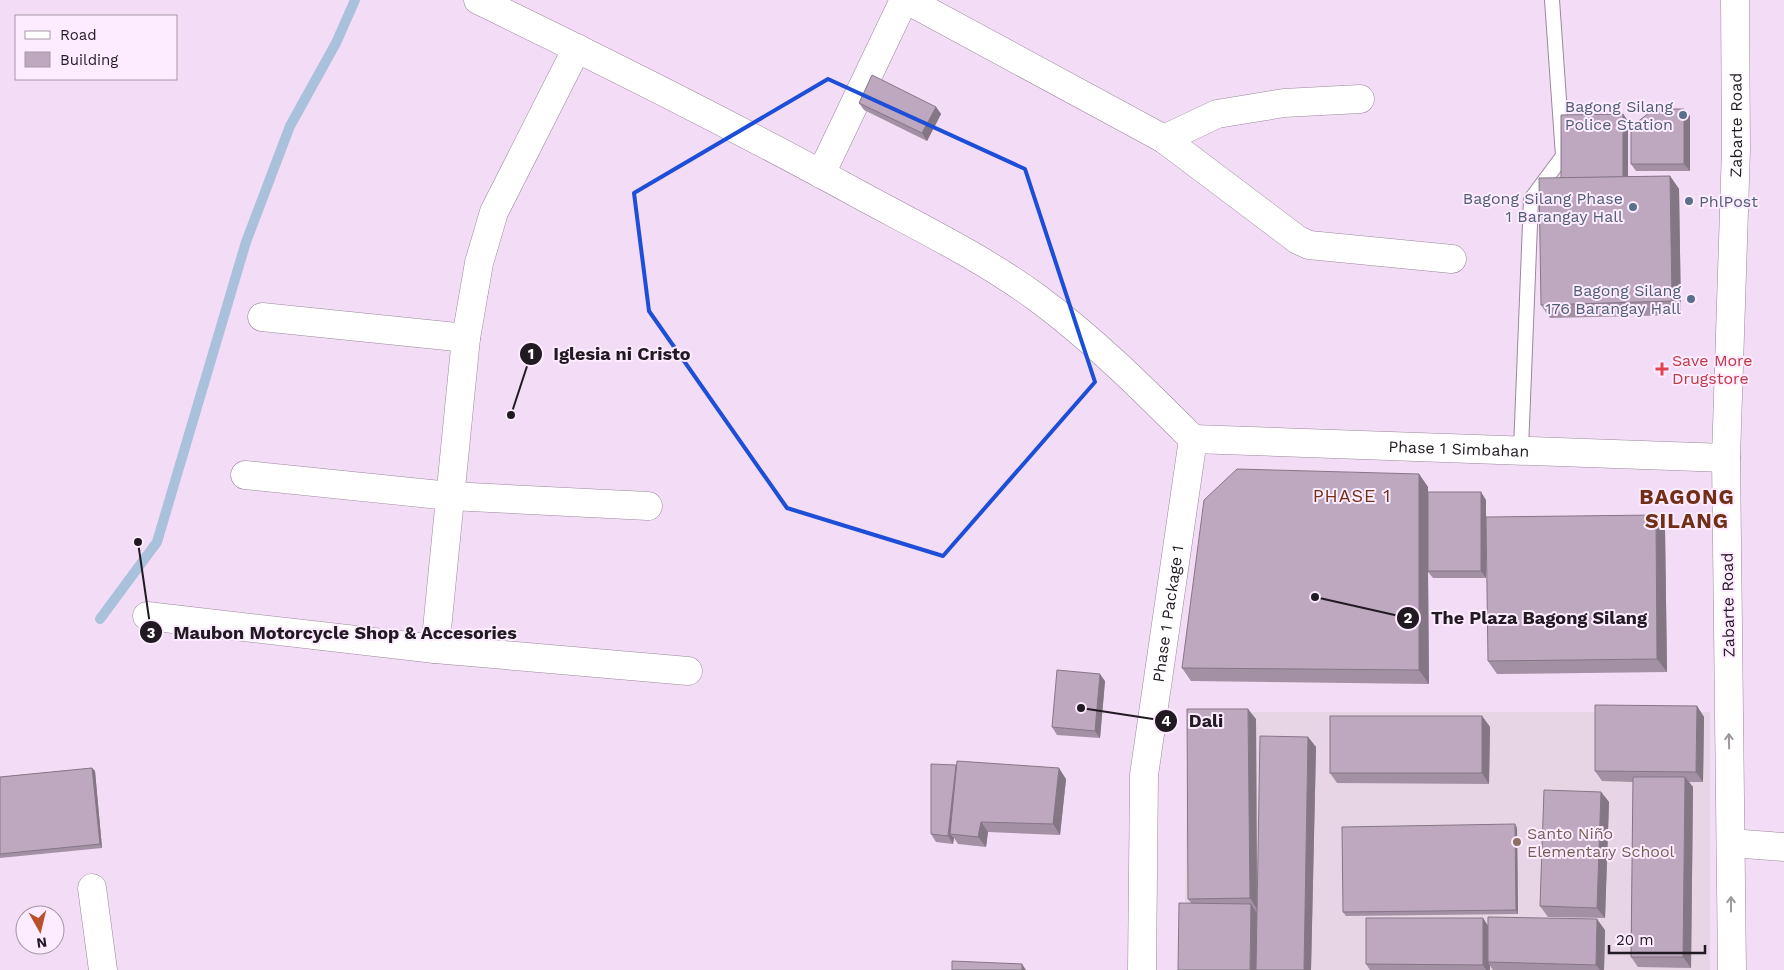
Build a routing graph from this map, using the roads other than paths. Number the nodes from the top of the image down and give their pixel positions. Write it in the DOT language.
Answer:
graph roads {
  1 [pos="478,0"];
  2 [pos="906,0"];
  3 [pos="1552,0"];
  4 [pos="1735,0"];
  5 [pos="577,48"];
  6 [pos="1360,99"];
  7 [pos="1164,139"];
  8 [pos="821,174"];
  9 [pos="1452,259"];
  10 [pos="262,317"];
  11 [pos="466,338"];
  12 [pos="1193,439"];
  13 [pos="1521,449"];
  14 [pos="1726,458"];
  15 [pos="245,475"];
  16 [pos="450,496"];
  17 [pos="648,506"];
  18 [pos="147,616"];
  19 [pos="435,649"];
  20 [pos="688,671"];
  21 [pos="1731,843"];
  22 [pos="1784,847"];
  23 [pos="92,888"];
  24 [pos="104,970"];
  25 [pos="1142,970"];
  26 [pos="1732,970"];
  1 -- 5 [label="street"];
  2 -- 7 [label="street"];
  2 -- 8 [label="street"];
  3 -- 13 [label="lane"];
  4 -- 14 [label="street, Zabarte Road"];
  5 -- 8 [label="street"];
  5 -- 11 [label="street"];
  6 -- 7 [label="street"];
  7 -- 9 [label="street"];
  8 -- 12 [label="street"];
  10 -- 11 [label="street"];
  11 -- 16 [label="street"];
  12 -- 13 [label="street, Phase 1 Simbahan"];
  12 -- 25 [label="street, Phase 1 Package 1"];
  13 -- 14 [label="street, Phase 1 Simbahan"];
  21 -- 14 [label="street, Zabarte Road, one-way"];
  15 -- 16 [label="street"];
  16 -- 17 [label="street"];
  16 -- 19 [label="street"];
  18 -- 19 [label="street"];
  19 -- 20 [label="street"];
  21 -- 22 [label="street"];
  26 -- 21 [label="street, Zabarte Road, one-way"];
  23 -- 24 [label="street"];
}
